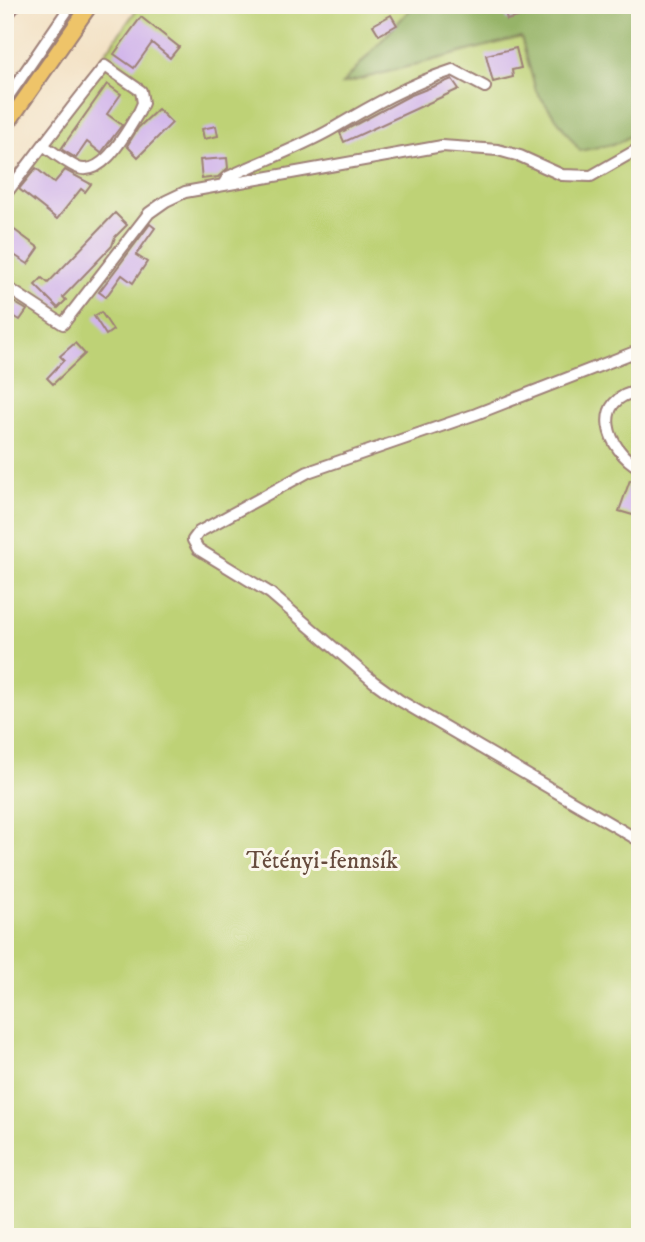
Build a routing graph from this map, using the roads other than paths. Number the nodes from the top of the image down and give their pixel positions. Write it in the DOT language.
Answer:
graph roads {
  1 [pos="71,5"];
  2 [pos="90,5"];
  3 [pos="485,87"];
  4 [pos="5,101"];
  5 [pos="5,127"];
  6 [pos="43,145"];
  7 [pos="640,148"];
  8 [pos="223,185"];
  9 [pos="5,195"];
  10 [pos="5,286"];
  11 [pos="640,351"];
  12 [pos="640,391"];
  13 [pos="640,468"];
  14 [pos="640,841"];
  1 -- 4 [label="street"];
  2 -- 5 [label="main road"];
  3 -- 8 [label="street"];
  6 -- 6 [label="street"];
  6 -- 9 [label="street"];
  7 -- 8 [label="street"];
  8 -- 10 [label="street"];
  11 -- 14 [label="street"];
  12 -- 13 [label="street"];
}
